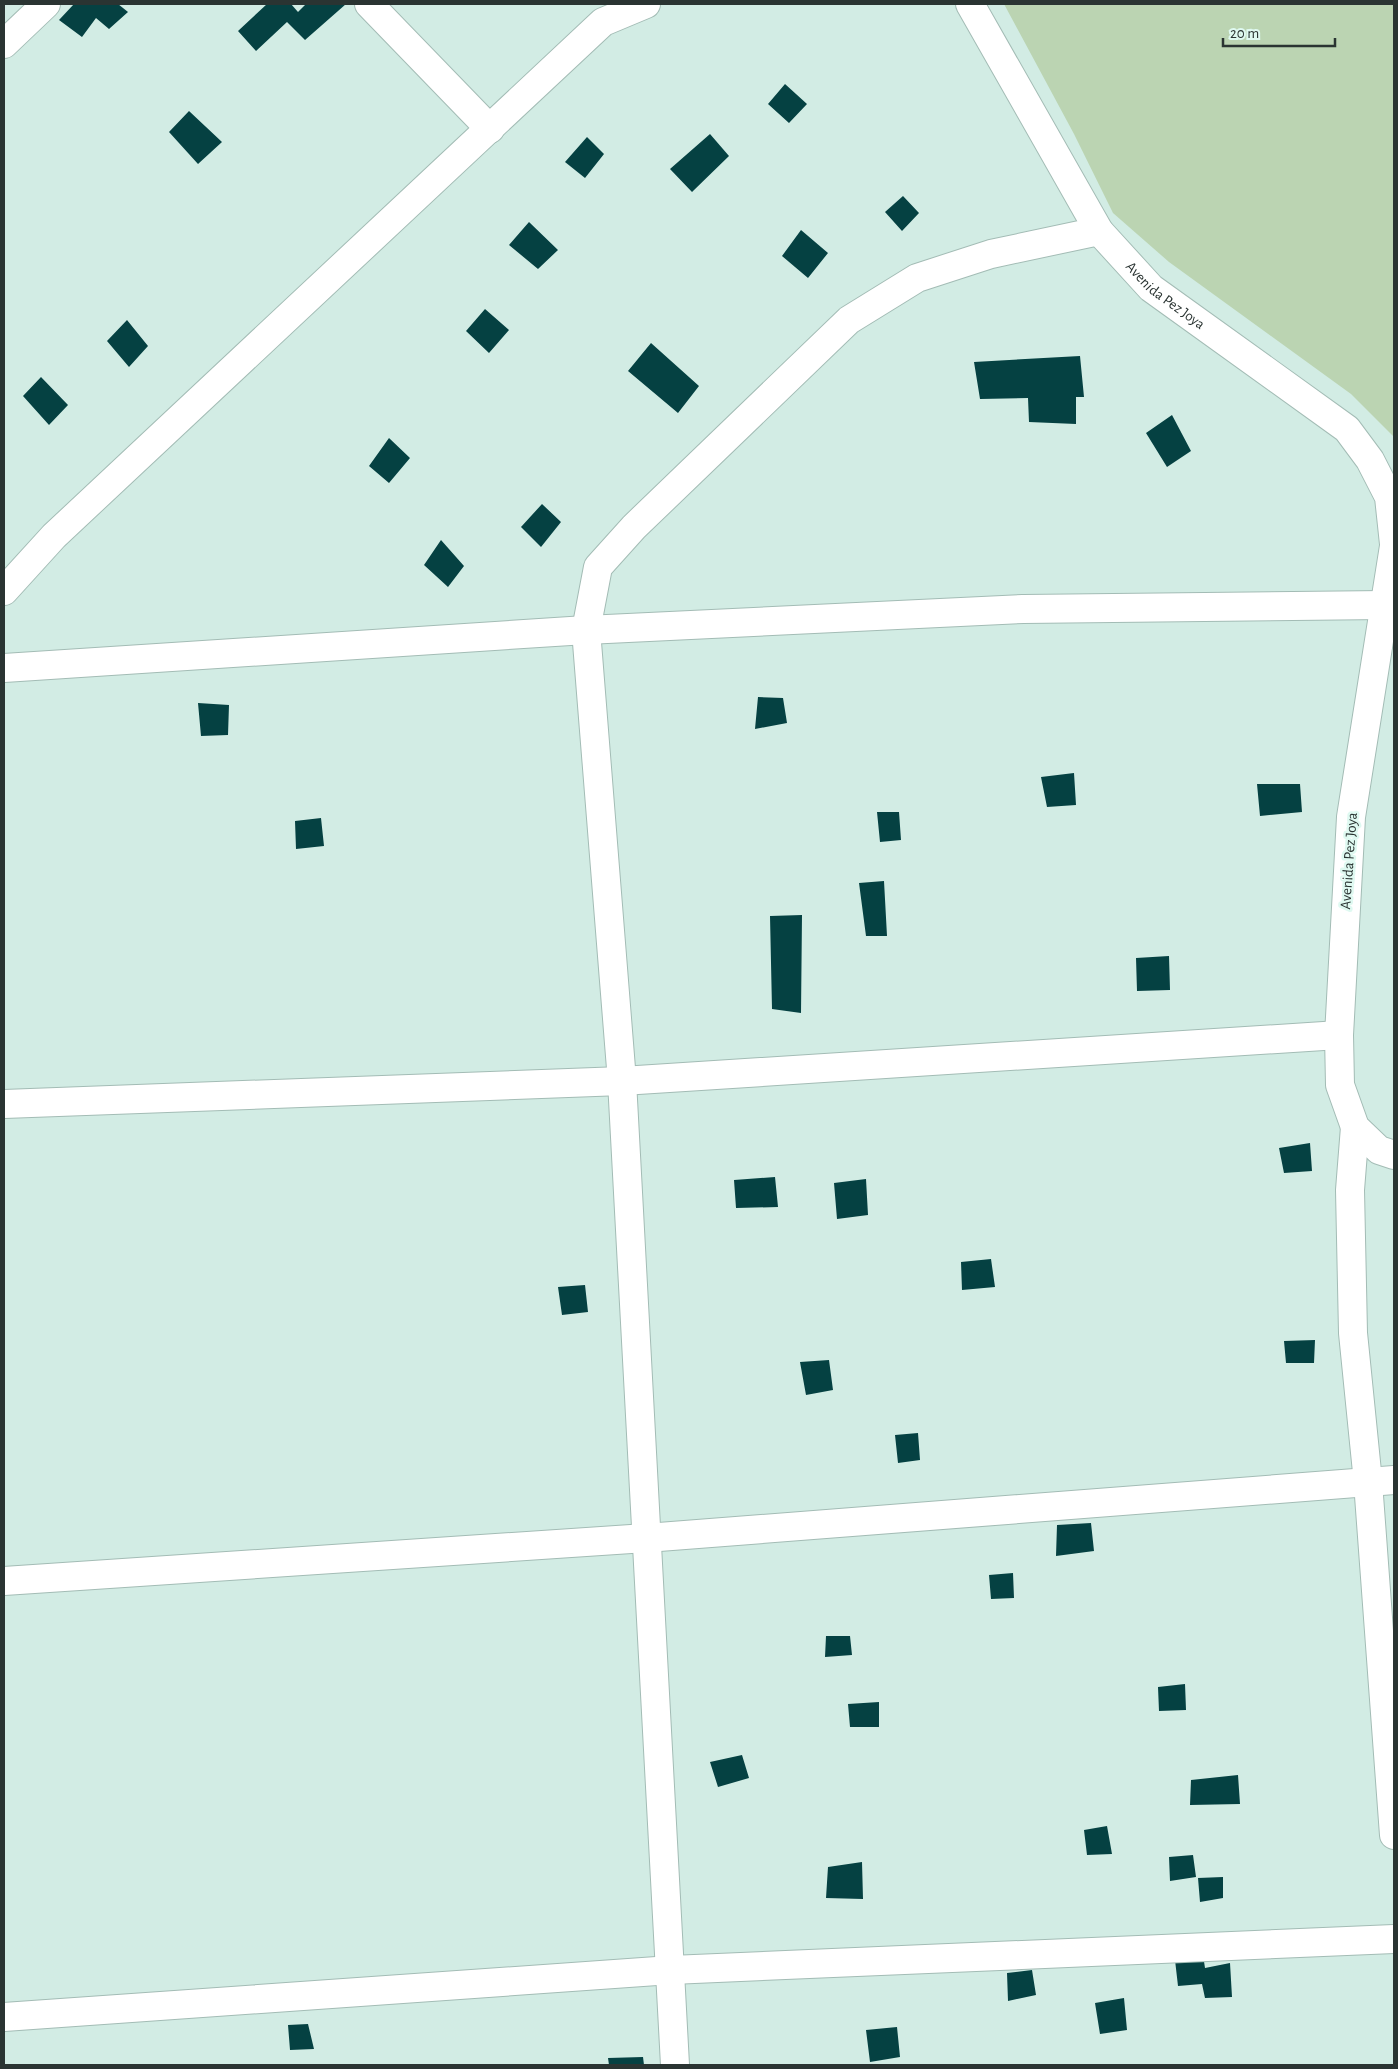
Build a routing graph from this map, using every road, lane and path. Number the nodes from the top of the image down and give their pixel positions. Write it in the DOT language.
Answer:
graph roads {
  1 [pos="46,4"];
  2 [pos="369,4"];
  3 [pos="646,4"];
  4 [pos="970,4"];
  5 [pos="4,44"];
  6 [pos="490,129"];
  7 [pos="1099,231"];
  8 [pos="1394,545"];
  9 [pos="4,591"];
  10 [pos="1385,605"];
  11 [pos="586,630"];
  12 [pos="4,668"];
  13 [pos="1339,1035"];
  14 [pos="622,1081"];
  15 [pos="4,1104"];
  16 [pos="1355,1127"];
  17 [pos="1394,1155"];
  18 [pos="1394,1480"];
  19 [pos="1368,1482"];
  20 [pos="646,1538"];
  21 [pos="4,1581"];
  22 [pos="1394,1834"];
  23 [pos="1394,1940"];
  24 [pos="671,1970"];
  25 [pos="4,2016"];
  26 [pos="675,2065"];
  1 -- 5 [label="street"];
  2 -- 6 [label="street"];
  3 -- 6 [label="street"];
  4 -- 7 [label="street, Avenida Pez Joya"];
  6 -- 9 [label="street"];
  7 -- 8 [label="street, Avenida Pez Joya"];
  7 -- 11 [label="street"];
  8 -- 10 [label="street, Avenida Pez Joya"];
  10 -- 11 [label="street"];
  10 -- 13 [label="street, Avenida Pez Joya"];
  11 -- 12 [label="street"];
  11 -- 14 [label="street"];
  13 -- 14 [label="street"];
  13 -- 16 [label="street, Avenida Pez Joya"];
  14 -- 15 [label="street"];
  14 -- 20 [label="street"];
  16 -- 17 [label="street, Avenida Pez Joya"];
  16 -- 19 [label="street"];
  18 -- 19 [label="street"];
  19 -- 20 [label="street"];
  19 -- 22 [label="street"];
  20 -- 21 [label="street"];
  20 -- 24 [label="street"];
  23 -- 24 [label="street"];
  24 -- 25 [label="street"];
  24 -- 26 [label="street"];
}
